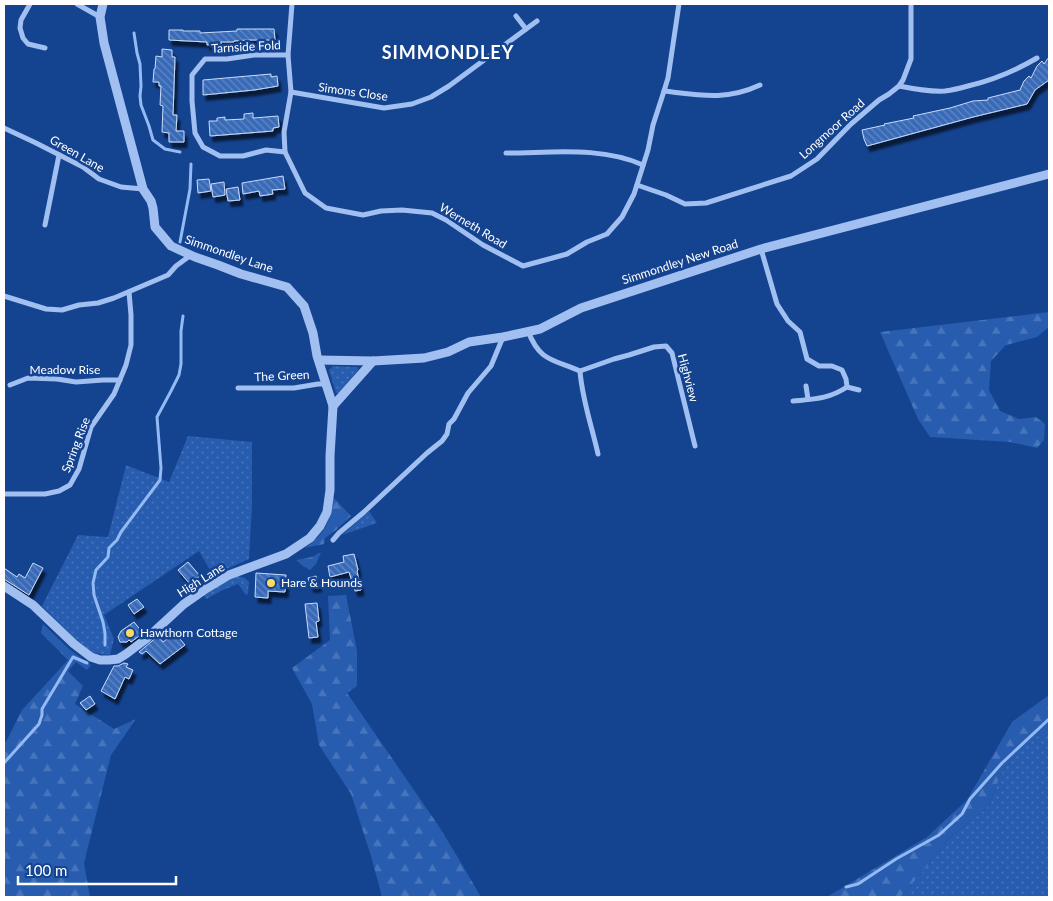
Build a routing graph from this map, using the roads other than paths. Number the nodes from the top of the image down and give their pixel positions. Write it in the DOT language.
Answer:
graph roads {
  1 [pos="30,4"];
  2 [pos="77,4"];
  3 [pos="103,4"];
  4 [pos="292,4"];
  5 [pos="679,4"];
  6 [pos="911,4"];
  7 [pos="516,16"];
  8 [pos="100,17"];
  9 [pos="537,22"];
  10 [pos="526,30"];
  11 [pos="45,48"];
  12 [pos="288,55"];
  13 [pos="1037,58"];
  14 [pos="760,85"];
  15 [pos="899,86"];
  16 [pos="664,91"];
  17 [pos="291,92"];
  18 [pos="4,128"];
  19 [pos="285,152"];
  20 [pos="506,153"];
  21 [pos="59,155"];
  22 [pos="643,165"];
  23 [pos="1049,174"];
  24 [pos="637,185"];
  25 [pos="143,189"];
  26 [pos="45,225"];
  27 [pos="761,249"];
  28 [pos="190,255"];
  29 [pos="129,292"];
  30 [pos="4,296"];
  31 [pos="528,331"];
  32 [pos="503,337"];
  33 [pos="319,360"];
  34 [pos="373,361"];
  35 [pos="580,371"];
  36 [pos="120,380"];
  37 [pos="326,384"];
  38 [pos="10,385"];
  39 [pos="806,386"];
  40 [pos="847,387"];
  41 [pos="238,388"];
  42 [pos="859,390"];
  43 [pos="808,400"];
  44 [pos="793,401"];
  45 [pos="333,406"];
  46 [pos="695,446"];
  47 [pos="598,454"];
  48 [pos="4,494"];
  49 [pos="333,540"];
  50 [pos="4,586"];
  1 -- 11 [label="street"];
  2 -- 8 [label="street"];
  3 -- 8 [label="street, Simmondley Lane"];
  4 -- 12 [label="street, Werneth Road"];
  5 -- 16 [label="street, Werneth Road"];
  6 -- 15 [label="street"];
  7 -- 10 [label="street"];
  8 -- 25 [label="street, Simmondley Lane"];
  9 -- 10 [label="street, Simons Close"];
  10 -- 17 [label="street, Simons Close"];
  12 -- 17 [label="street, Werneth Road"];
  12 -- 19 [label="street, Tarnside Fold"];
  13 -- 15 [label="street"];
  14 -- 16 [label="street"];
  15 -- 24 [label="street, Longmoor Road"];
  16 -- 22 [label="street, Werneth Road"];
  17 -- 19 [label="street, Werneth Road"];
  18 -- 21 [label="street, Green Lane"];
  19 -- 24 [label="street, Werneth Road"];
  20 -- 22 [label="street"];
  21 -- 25 [label="street, Green Lane"];
  21 -- 26 [label="street"];
  22 -- 24 [label="street, Werneth Road"];
  23 -- 27 [label="street, Simmondley New Road"];
  25 -- 28 [label="street, Simmondley Lane"];
  27 -- 31 [label="street, Simmondley New Road"];
  27 -- 40 [label="street"];
  28 -- 29 [label="street"];
  28 -- 33 [label="street, Simmondley Lane"];
  29 -- 30 [label="street"];
  29 -- 36 [label="street, Spring Rise"];
  31 -- 32 [label="street, Simmondley New Road"];
  31 -- 35 [label="street"];
  32 -- 34 [label="street, Simmondley New Road"];
  32 -- 49 [label="street"];
  33 -- 34 [label="street, Simmondley New Road"];
  33 -- 37 [label="street, Simmondley Lane"];
  34 -- 45 [label="street"];
  35 -- 46 [label="street, Highview"];
  35 -- 47 [label="street"];
  36 -- 38 [label="street, Meadow Rise"];
  36 -- 48 [label="street, Spring Rise"];
  37 -- 41 [label="street, The Green"];
  37 -- 45 [label="street, Simmondley Lane"];
  39 -- 43 [label="street"];
  40 -- 42 [label="street"];
  40 -- 43 [label="street"];
  43 -- 44 [label="street"];
  45 -- 50 [label="street, High Lane"];
}
